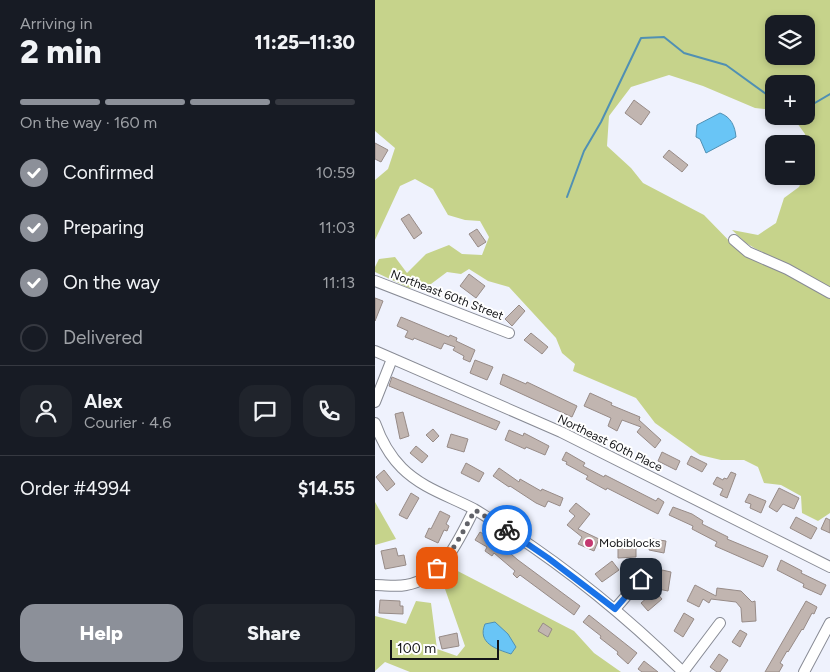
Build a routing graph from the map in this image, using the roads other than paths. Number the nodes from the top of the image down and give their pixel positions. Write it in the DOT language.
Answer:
graph roads {
  1 [pos="734,240"];
  2 [pos="375,280"];
  3 [pos="830,293"];
  4 [pos="509,332"];
  5 [pos="375,351"];
  6 [pos="392,359"];
  7 [pos="375,402"];
  8 [pos="375,423"];
  9 [pos="475,510"];
  10 [pos="830,567"];
  11 [pos="641,579"];
  12 [pos="375,586"];
  13 [pos="615,609"];
  14 [pos="720,623"];
  15 [pos="830,623"];
  16 [pos="683,672"];
  17 [pos="804,672"];
  1 -- 3 [label="street"];
  2 -- 4 [label="street, Northeast 60th Street"];
  5 -- 6 [label="street, Northeast 60th Place"];
  6 -- 7 [label="street"];
  6 -- 10 [label="street, Northeast 60th Place"];
  8 -- 9 [label="street"];
  9 -- 12 [label="street"];
  9 -- 13 [label="street"];
  11 -- 13 [label="street"];
  13 -- 16 [label="street"];
  14 -- 16 [label="street"];
  15 -- 17 [label="street"];
}
